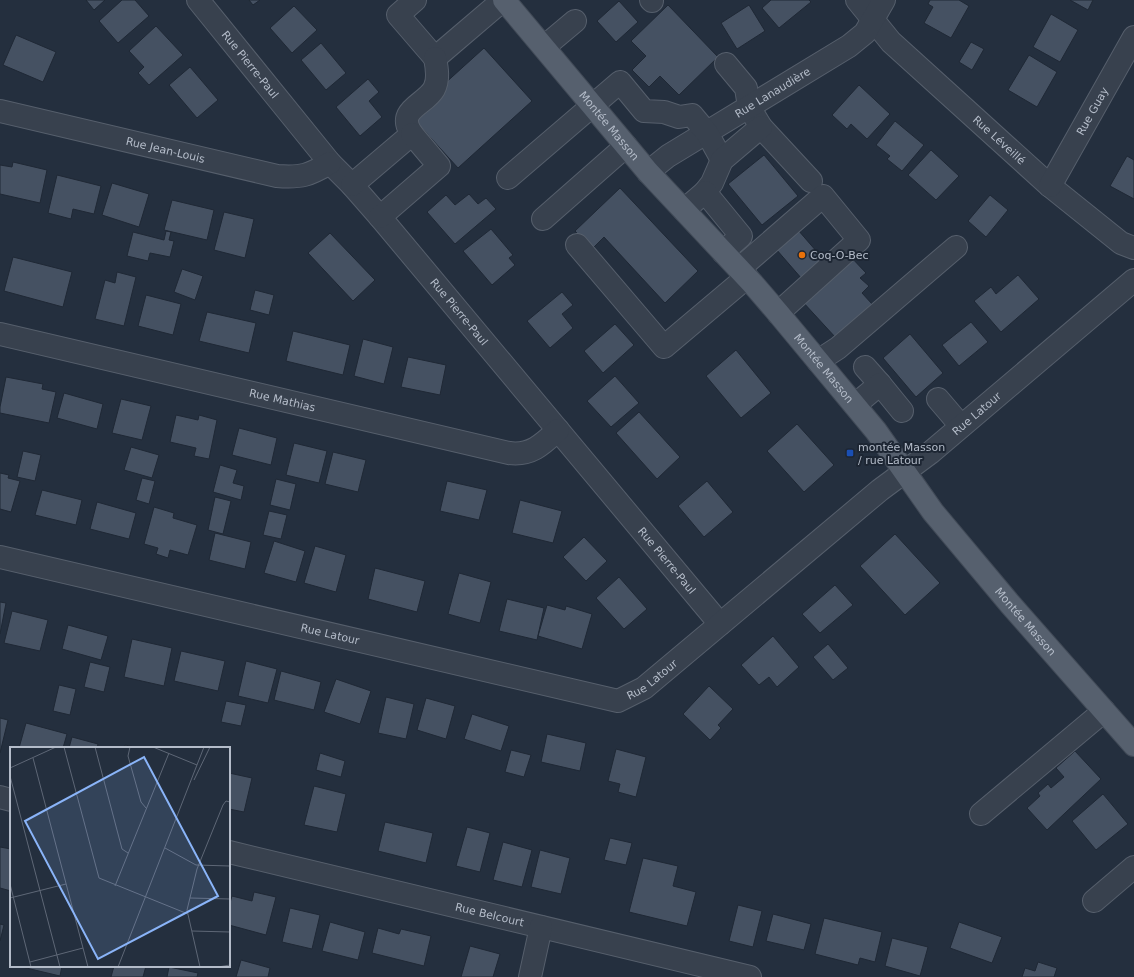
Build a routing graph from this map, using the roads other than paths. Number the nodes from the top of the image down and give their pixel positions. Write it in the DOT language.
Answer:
graph roads {
  1 [pos="198,0"];
  2 [pos="415,0"];
  3 [pos="504,0"];
  4 [pos="857,0"];
  5 [pos="884,0"];
  6 [pos="873,20"];
  7 [pos="575,21"];
  8 [pos="1134,37"];
  9 [pos="544,47"];
  10 [pos="435,58"];
  11 [pos="726,64"];
  12 [pos="593,106"];
  13 [pos="749,107"];
  14 [pos="0,111"];
  15 [pos="761,127"];
  16 [pos="707,133"];
  17 [pos="412,134"];
  18 [pos="626,146"];
  19 [pos="722,160"];
  20 [pos="330,163"];
  21 [pos="648,172"];
  22 [pos="508,178"];
  23 [pos="811,181"];
  24 [pos="352,185"];
  25 [pos="1050,186"];
  26 [pos="705,192"];
  27 [pos="684,210"];
  28 [pos="380,217"];
  29 [pos="543,219"];
  30 [pos="577,245"];
  31 [pos="956,247"];
  32 [pos="1134,248"];
  33 [pos="723,252"];
  34 [pos="743,273"];
  35 [pos="1134,280"];
  36 [pos="778,313"];
  37 [pos="0,334"];
  38 [pos="818,361"];
  39 [pos="865,367"];
  40 [pos="880,384"];
  41 [pos="938,399"];
  42 [pos="855,405"];
  43 [pos="902,411"];
  44 [pos="962,426"];
  45 [pos="558,430"];
  46 [pos="905,471"];
  47 [pos="0,557"];
  48 [pos="720,624"];
  49 [pos="1104,711"];
  50 [pos="1134,745"];
  51 [pos="0,798"];
  52 [pos="10,800"];
  53 [pos="981,814"];
  54 [pos="230,852"];
  55 [pos="1134,867"];
  56 [pos="1094,901"];
  57 [pos="541,927"];
  58 [pos="530,977"];
  59 [pos="750,977"];
  1 -- 20 [label="street, Rue Pierre-Paul"];
  2 -- 10 [label="street"];
  3 -- 9 [label="main road, Montée Masson"];
  3 -- 10 [label="street"];
  4 -- 6 [label="street, Rue Léveillé"];
  5 -- 6 [label="street, Rue Lanaudière"];
  6 -- 13 [label="street, Rue Lanaudière"];
  6 -- 25 [label="street, Rue Léveillé"];
  7 -- 9 [label="street"];
  8 -- 25 [label="street, Rue Guay"];
  9 -- 12 [label="main road, Montée Masson"];
  10 -- 17 [label="street"];
  11 -- 13 [label="street"];
  12 -- 16 [label="street"];
  12 -- 18 [label="main road, Montée Masson"];
  12 -- 22 [label="street"];
  13 -- 15 [label="street"];
  13 -- 16 [label="street, Rue Lanaudière"];
  14 -- 20 [label="street, Rue Jean-Louis"];
  15 -- 19 [label="street"];
  15 -- 23 [label="street"];
  16 -- 19 [label="street"];
  16 -- 21 [label="street, Rue Lanaudière"];
  17 -- 24 [label="street"];
  17 -- 28 [label="street"];
  18 -- 21 [label="main road, Montée Masson"];
  18 -- 29 [label="street"];
  19 -- 26 [label="street"];
  20 -- 24 [label="street, Rue Pierre-Paul"];
  21 -- 27 [label="main road, Montée Masson"];
  24 -- 28 [label="street, Rue Pierre-Paul"];
  25 -- 32 [label="street, Rue Léveillé"];
  26 -- 27 [label="street"];
  26 -- 33 [label="street"];
  27 -- 33 [label="main road, Montée Masson"];
  28 -- 45 [label="street, Rue Pierre-Paul"];
  30 -- 34 [label="street"];
  31 -- 38 [label="street"];
  33 -- 34 [label="main road, Montée Masson"];
  34 -- 36 [label="main road, Montée Masson"];
  34 -- 36 [label="street"];
  35 -- 44 [label="street, Rue Latour"];
  36 -- 38 [label="main road, Montée Masson"];
  37 -- 45 [label="street, Rue Mathias"];
  38 -- 42 [label="main road, Montée Masson"];
  39 -- 40 [label="street"];
  40 -- 42 [label="street"];
  40 -- 43 [label="street"];
  41 -- 44 [label="street"];
  42 -- 46 [label="main road, Montée Masson"];
  44 -- 46 [label="street, Rue Latour"];
  45 -- 48 [label="street, Rue Pierre-Paul"];
  46 -- 48 [label="street, Rue Latour"];
  46 -- 49 [label="main road, Montée Masson"];
  47 -- 48 [label="street, Rue Latour"];
  49 -- 50 [label="main road, Montée Masson"];
  49 -- 53 [label="street"];
  51 -- 52 [label="street"];
  54 -- 57 [label="street, Rue Belcourt"];
  55 -- 56 [label="street"];
  57 -- 58 [label="street"];
  57 -- 59 [label="street, Rue Belcourt"];
}
